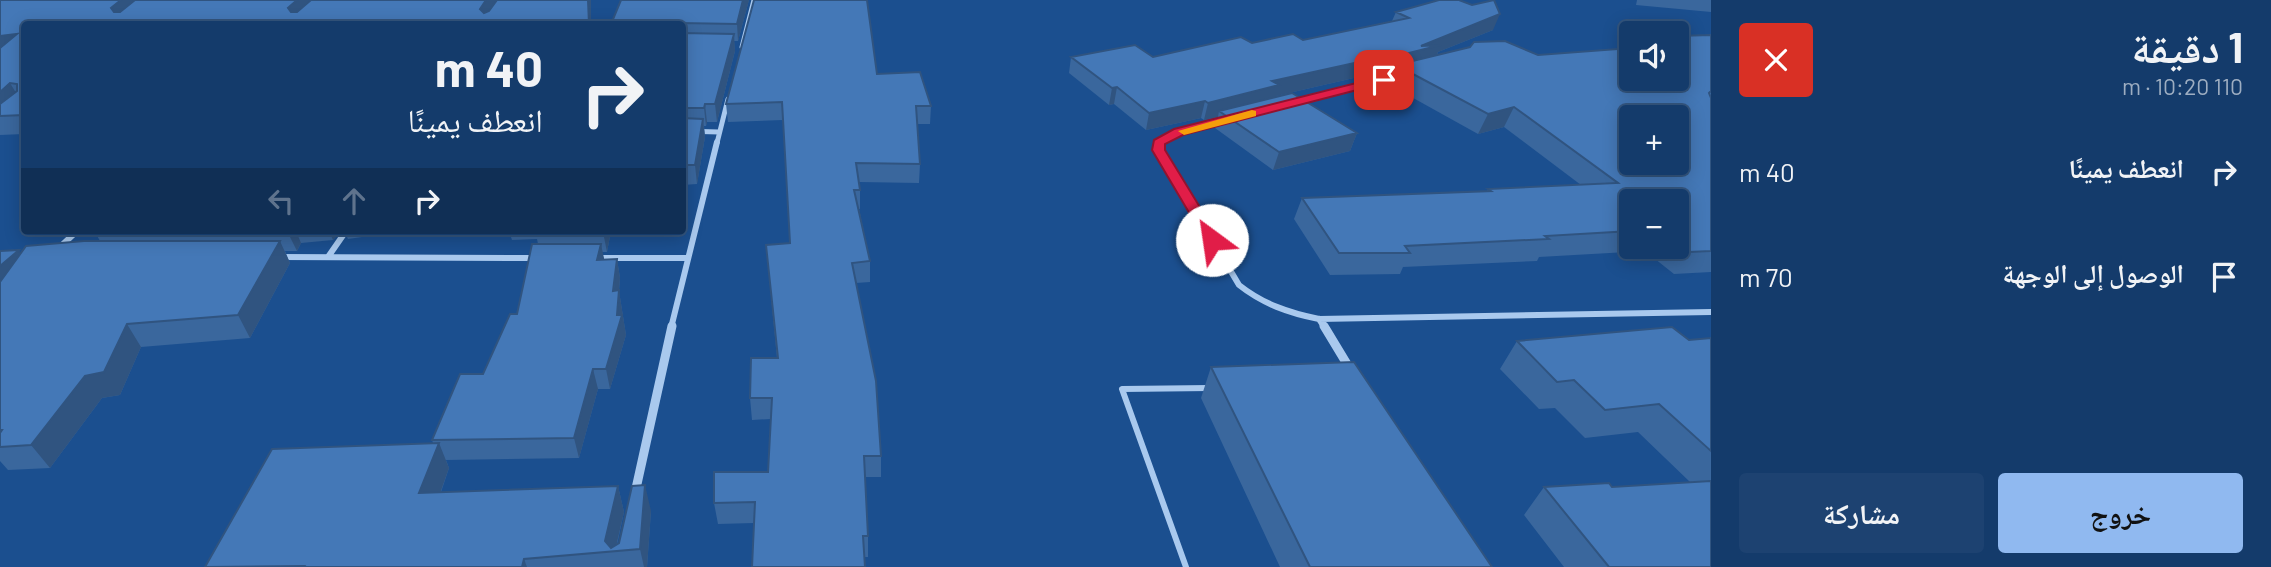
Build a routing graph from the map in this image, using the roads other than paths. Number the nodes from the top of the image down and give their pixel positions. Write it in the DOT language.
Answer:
graph roads {
  1 [pos="754,0"];
  2 [pos="730,46"];
  3 [pos="742,46"];
  4 [pos="739,58"];
  5 [pos="1408,74"];
  6 [pos="729,95"];
  7 [pos="1286,105"];
  8 [pos="1233,118"];
  9 [pos="686,131"];
  10 [pos="719,132"];
  11 [pos="73,235"];
  12 [pos="343,235"];
  13 [pos="50,256"];
  14 [pos="272,257"];
  15 [pos="328,257"];
  16 [pos="549,258"];
  17 [pos="590,258"];
  18 [pos="687,258"];
  19 [pos="1711,312"];
  20 [pos="1319,319"];
  21 [pos="1356,378"];
  22 [pos="1219,387"];
  23 [pos="634,500"];
  24 [pos="1186,567"];
  1 -- 3 [label="street"];
  2 -- 3 [label="street"];
  3 -- 4 [label="street"];
  5 -- 7 [label="street"];
  6 -- 10 [label="street"];
  8 -- 20 [label="street"];
  9 -- 10 [label="street"];
  10 -- 18 [label="street"];
  11 -- 13 [label="street"];
  12 -- 15 [label="street"];
  14 -- 15 [label="street"];
  15 -- 16 [label="street"];
  17 -- 18 [label="street"];
  18 -- 23 [label="street"];
  19 -- 20 [label="street"];
  20 -- 21 [label="street"];
  22 -- 24 [label="lane"];
}
